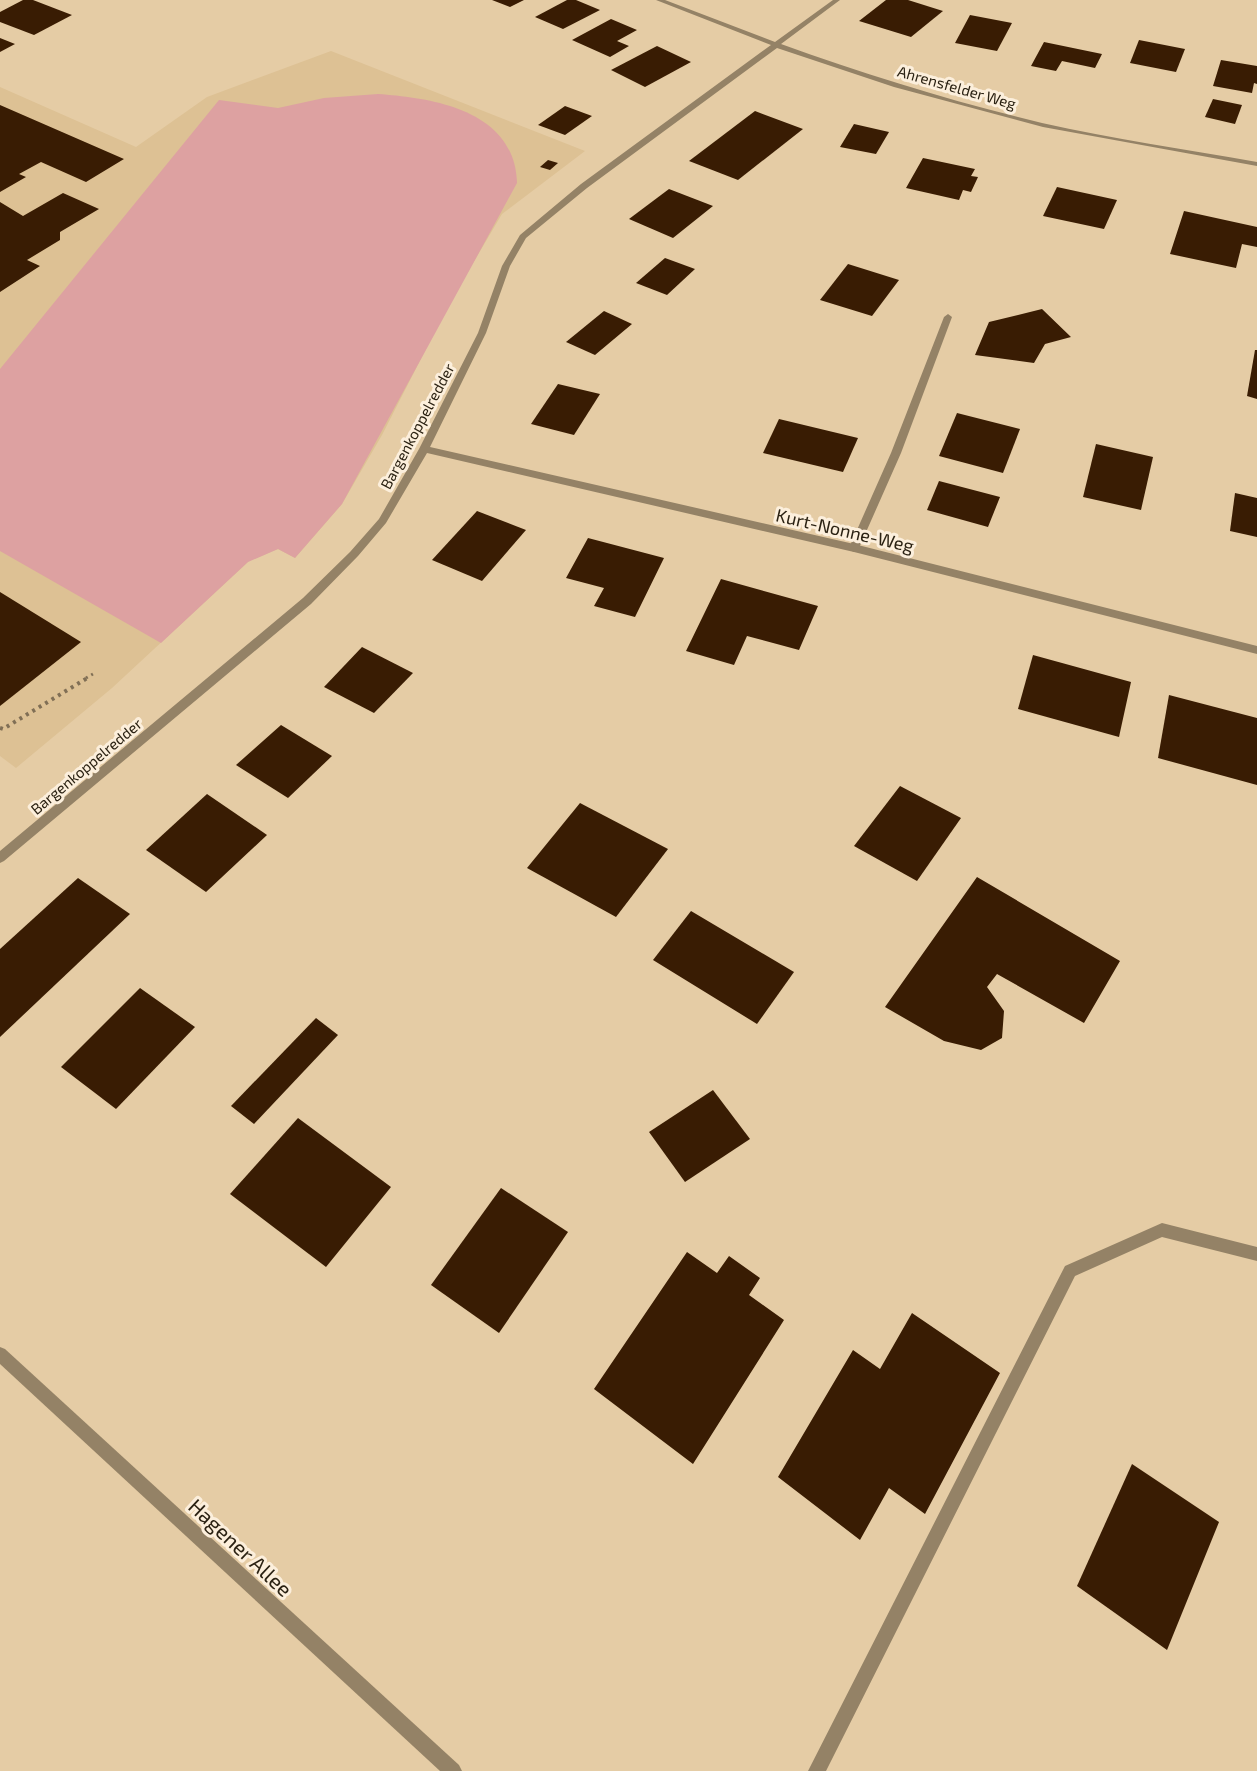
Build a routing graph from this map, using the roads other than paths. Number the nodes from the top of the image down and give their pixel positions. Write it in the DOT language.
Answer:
graph roads {
  1 [pos="659,0"];
  2 [pos="837,0"];
  3 [pos="776,46"];
  4 [pos="1257,164"];
  5 [pos="948,317"];
  6 [pos="424,449"];
  7 [pos="854,548"];
  8 [pos="1257,650"];
  9 [pos="0,858"];
  10 [pos="1257,1254"];
  11 [pos="0,1354"];
  12 [pos="453,1771"];
  13 [pos="818,1771"];
  1 -- 3 [label="street, Ahrensfelder Weg"];
  2 -- 3 [label="street, Bargenkoppelredder"];
  3 -- 4 [label="street, Ahrensfelder Weg"];
  3 -- 6 [label="street, Bargenkoppelredder"];
  5 -- 7 [label="street"];
  6 -- 7 [label="street, Kurt-Nonne-Weg"];
  6 -- 9 [label="street, Bargenkoppelredder"];
  7 -- 8 [label="street, Kurt-Nonne-Weg"];
  10 -- 13 [label="street"];
  11 -- 12 [label="street, Hagener Allee"];
}
